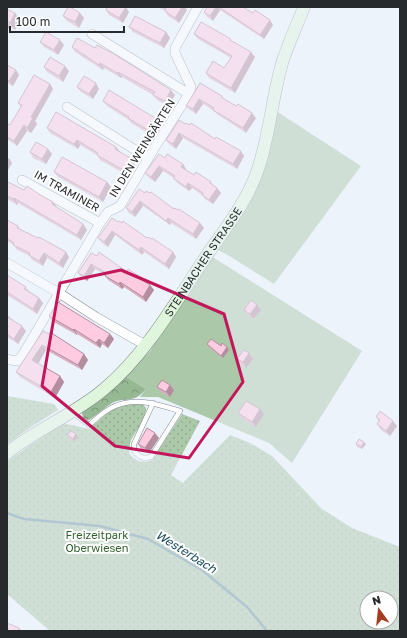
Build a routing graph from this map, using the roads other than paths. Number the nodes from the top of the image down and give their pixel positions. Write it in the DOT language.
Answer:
graph roads {
  1 [pos="198,7"];
  2 [pos="304,7"];
  3 [pos="92,34"];
  4 [pos="190,94"];
  5 [pos="67,107"];
  6 [pos="148,158"];
  7 [pos="22,180"];
  8 [pos="100,223"];
  9 [pos="7,264"];
  10 [pos="59,293"];
  11 [pos="145,345"];
  12 [pos="7,359"];
  13 [pos="153,402"];
  14 [pos="72,412"];
  15 [pos="7,453"];
  1 -- 4 [label="street, IN DEN WEINGÄRTEN"];
  2 -- 11 [label="main road, STEINBACHER STRASSE"];
  3 -- 4 [label="street"];
  4 -- 6 [label="street, IN DEN WEINGÄRTEN"];
  5 -- 6 [label="street"];
  6 -- 8 [label="street, IN DEN WEINGÄRTEN"];
  7 -- 8 [label="street, IM TRAMINER"];
  8 -- 10 [label="street, IN DEN WEINGÄRTEN"];
  9 -- 10 [label="street"];
  10 -- 11 [label="street"];
  10 -- 12 [label="street, IN DEN WEINGÄRTEN"];
  11 -- 14 [label="main road, STEINBACHER STRASSE"];
  13 -- 13 [label="lane"];
  13 -- 14 [label="lane"];
  14 -- 15 [label="main road, STEINBACHER STRASSE"];
}
